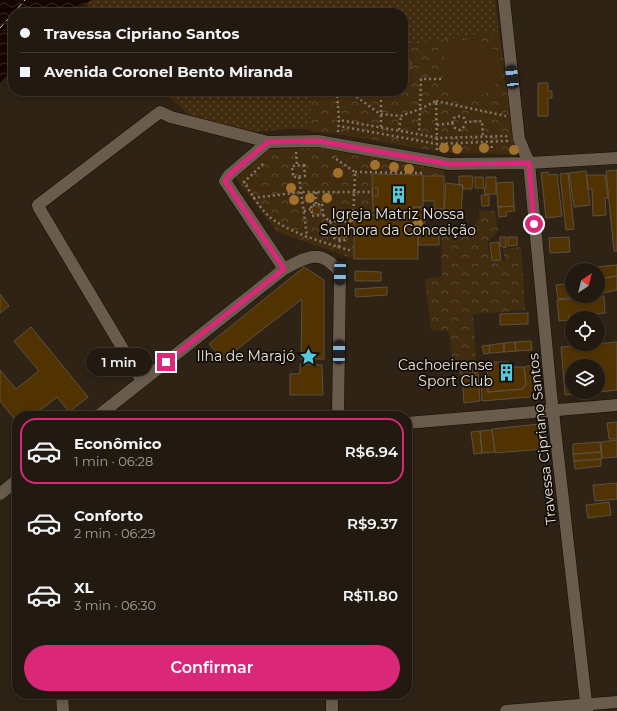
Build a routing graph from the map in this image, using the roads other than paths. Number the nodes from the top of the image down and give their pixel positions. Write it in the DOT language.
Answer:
graph roads {
  1 [pos="504,0"];
  2 [pos="268,142"];
  3 [pos="617,158"];
  4 [pos="529,163"];
  5 [pos="284,269"];
  6 [pos="142,381"];
  7 [pos="617,405"];
  8 [pos="104,411"];
  9 [pos="338,411"];
  10 [pos="554,411"];
  11 [pos="412,423"];
  12 [pos="12,484"];
  13 [pos="0,494"];
  14 [pos="62,699"];
  15 [pos="332,699"];
  16 [pos="617,702"];
  17 [pos="587,708"];
  18 [pos="63,711"];
  19 [pos="332,711"];
  20 [pos="506,711"];
  1 -- 4 [label="street, Travessa Cipriano Santos"];
  2 -- 4 [label="street"];
  2 -- 5 [label="street"];
  2 -- 6 [label="street"];
  3 -- 4 [label="street"];
  4 -- 10 [label="street, Travessa Cipriano Santos"];
  5 -- 6 [label="street"];
  5 -- 9 [label="street"];
  6 -- 8 [label="street"];
  7 -- 10 [label="street"];
  10 -- 11 [label="street"];
  10 -- 17 [label="street, Travessa Cipriano Santos"];
  12 -- 13 [label="street"];
  14 -- 18 [label="street"];
  15 -- 19 [label="street"];
  16 -- 17 [label="street"];
  17 -- 20 [label="street"];
}
